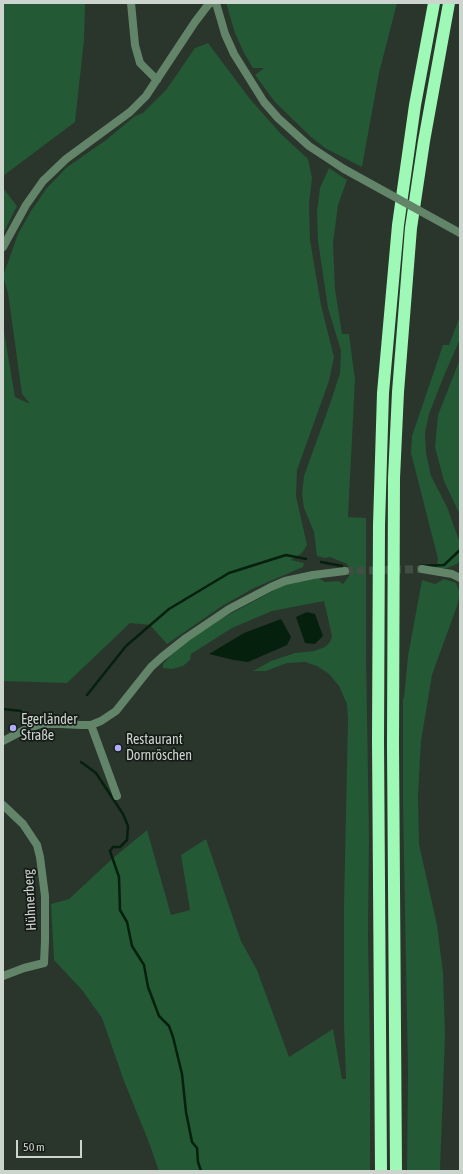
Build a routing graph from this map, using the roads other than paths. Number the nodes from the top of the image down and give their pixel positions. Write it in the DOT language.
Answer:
graph roads {
  1 [pos="131,3"];
  2 [pos="211,3"];
  3 [pos="216,3"];
  4 [pos="434,3"];
  5 [pos="449,3"];
  6 [pos="157,80"];
  7 [pos="460,233"];
  8 [pos="3,247"];
  9 [pos="422,570"];
  10 [pos="345,571"];
  11 [pos="460,578"];
  12 [pos="91,725"];
  13 [pos="3,741"];
  14 [pos="117,796"];
  15 [pos="3,805"];
  16 [pos="3,976"];
  17 [pos="381,1171"];
  18 [pos="396,1171"];
  1 -- 6 [label="street"];
  2 -- 6 [label="street"];
  3 -- 7 [label="street, bridge"];
  4 -- 17 [label="highway"];
  5 -- 18 [label="highway"];
  6 -- 8 [label="street"];
  9 -- 11 [label="street"];
  10 -- 12 [label="street"];
  12 -- 13 [label="street"];
  12 -- 14 [label="street"];
  15 -- 16 [label="street, Hühnerberg"];
}
